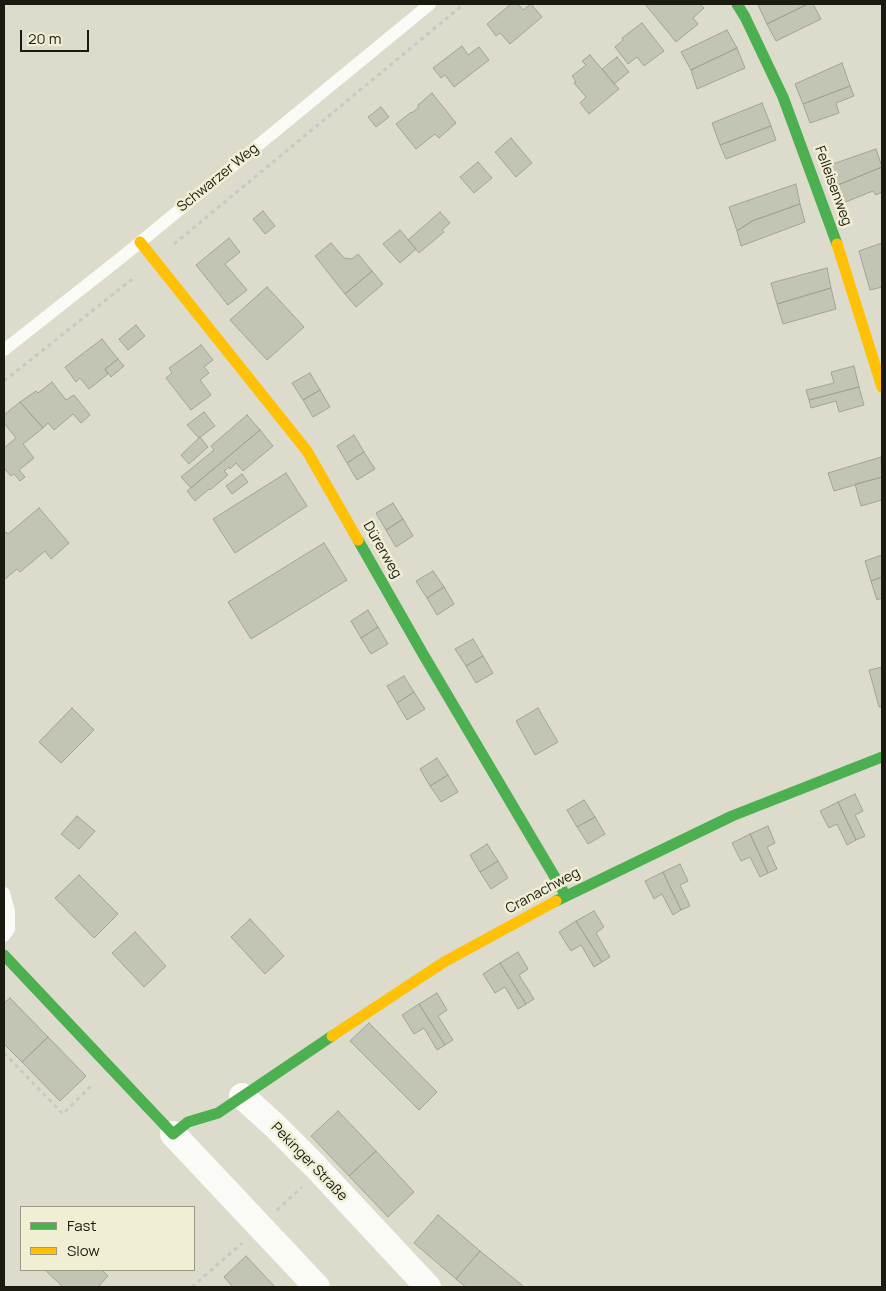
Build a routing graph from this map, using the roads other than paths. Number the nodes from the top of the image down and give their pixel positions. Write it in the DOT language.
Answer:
graph roads {
  1 [pos="430,4"];
  2 [pos="736,4"];
  3 [pos="140,242"];
  4 [pos="4,350"];
  5 [pos="882,387"];
  6 [pos="882,757"];
  7 [pos="4,893"];
  8 [pos="566,896"];
  9 [pos="4,936"];
  10 [pos="4,955"];
  11 [pos="242,1096"];
  12 [pos="173,1134"];
  13 [pos="317,1287"];
  14 [pos="428,1287"];
  1 -- 3 [label="lane, Schwarzer Weg"];
  2 -- 5 [label="street, Felleisenweg"];
  3 -- 4 [label="lane, Schwarzer Weg"];
  3 -- 8 [label="street, Dürerweg"];
  6 -- 8 [label="street, Cranachweg"];
  7 -- 9 [label="lane"];
  8 -- 11 [label="street, Cranachweg"];
  10 -- 12 [label="street"];
  11 -- 12 [label="street"];
  11 -- 14 [label="street, Pekinger Straße"];
  12 -- 13 [label="street"];
}
